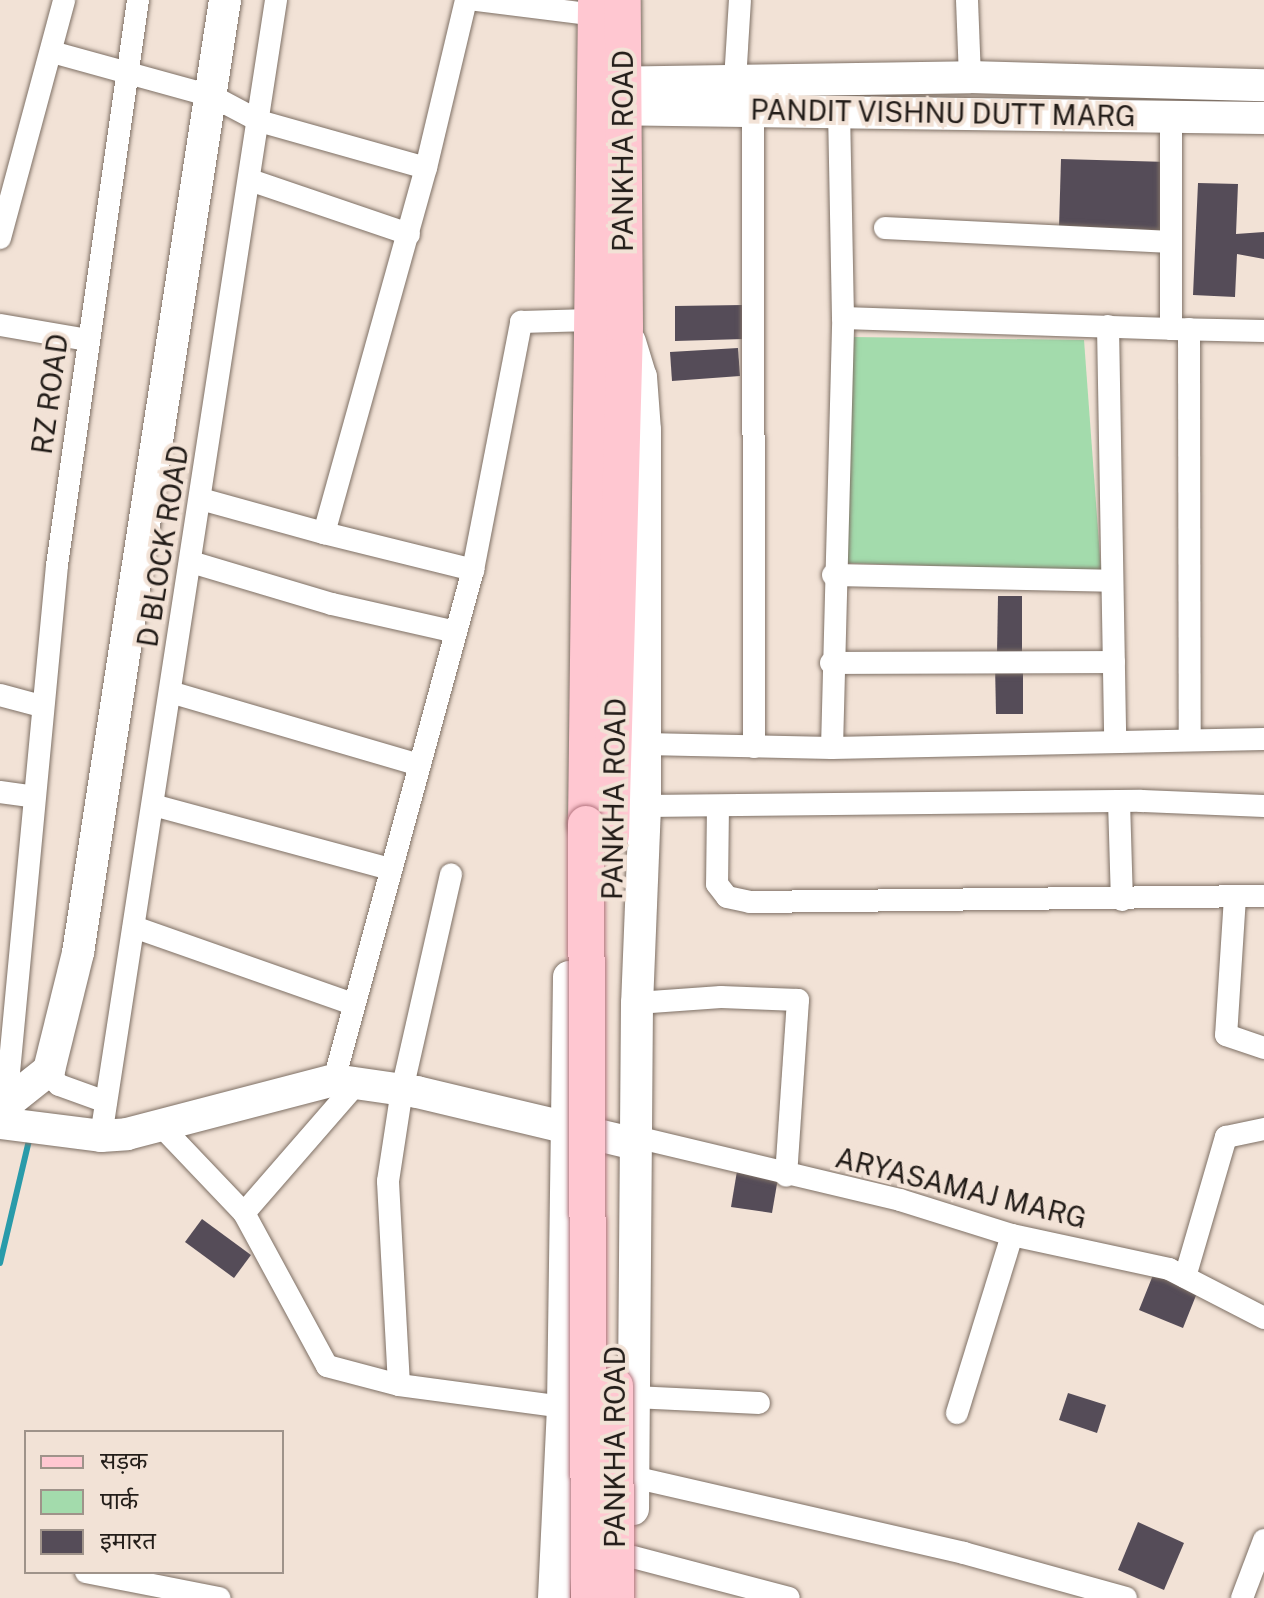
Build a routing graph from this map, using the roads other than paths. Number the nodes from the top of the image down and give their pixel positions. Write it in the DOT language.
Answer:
graph roads {
  1 [pos="64,0"];
  2 [pos="138,0"];
  3 [pos="225,0"];
  4 [pos="276,0"];
  5 [pos="466,0"];
  6 [pos="476,0"];
  7 [pos="740,0"];
  8 [pos="967,0"];
  9 [pos="605,5"];
  10 [pos="52,52"];
  11 [pos="128,71"];
  12 [pos="970,77"];
  13 [pos="735,81"];
  14 [pos="1264,85"];
  15 [pos="212,96"];
  16 [pos="609,96"];
  17 [pos="839,110"];
  18 [pos="753,111"];
  19 [pos="1171,116"];
  20 [pos="1264,118"];
  21 [pos="259,121"];
  22 [pos="426,168"];
  23 [pos="250,180"];
  24 [pos="885,228"];
  25 [pos="409,234"];
  26 [pos="0,238"];
  27 [pos="1171,242"];
  28 [pos="843,318"];
  29 [pos="608,324"];
  30 [pos="0,325"];
  31 [pos="1108,326"];
  32 [pos="1180,329"];
  33 [pos="1264,331"];
  34 [pos="88,340"];
  35 [pos="201,499"];
  36 [pos="324,533"];
  37 [pos="191,562"];
  38 [pos="473,570"];
  39 [pos="833,575"];
  40 [pos="1111,581"];
  41 [pos="456,632"];
  42 [pos="1114,662"];
  43 [pos="831,663"];
  44 [pos="170,692"];
  45 [pos="0,695"];
  46 [pos="41,706"];
  47 [pos="1264,739"];
  48 [pos="1190,740"];
  49 [pos="1115,742"];
  50 [pos="645,744"];
  51 [pos="754,747"];
  52 [pos="832,748"];
  53 [pos="419,765"];
  54 [pos="0,792"];
  55 [pos="34,797"];
  56 [pos="1119,801"];
  57 [pos="153,805"];
  58 [pos="645,806"];
  59 [pos="718,806"];
  60 [pos="1264,806"];
  61 [pos="599,830"];
  62 [pos="390,869"];
  63 [pos="451,875"];
  64 [pos="1264,896"];
  65 [pos="1235,897"];
  66 [pos="1122,900"];
  67 [pos="134,927"];
  68 [pos="637,1003"];
  69 [pos="353,1004"];
  70 [pos="1264,1048"];
  71 [pos="46,1072"];
  72 [pos="346,1081"];
  73 [pos="402,1090"];
  74 [pos="106,1102"];
  75 [pos="2,1112"];
  76 [pos="163,1128"];
  77 [pos="568,1128"];
  78 [pos="1264,1129"];
  79 [pos="101,1136"];
  80 [pos="636,1141"];
  81 [pos="786,1176"];
  82 [pos="244,1213"];
  83 [pos="1012,1235"];
  84 [pos="1185,1277"];
  85 [pos="1264,1318"];
  86 [pos="399,1385"];
  87 [pos="634,1397"];
  88 [pos="759,1403"];
  89 [pos="563,1407"];
  90 [pos="957,1413"];
  91 [pos="633,1477"];
  92 [pos="1264,1540"];
  93 [pos="633,1557"];
  94 [pos="96,1574"];
  95 [pos="219,1598"];
  96 [pos="554,1598"];
  97 [pos="589,1598"];
  98 [pos="616,1598"];
  99 [pos="632,1598"];
  100 [pos="789,1598"];
  101 [pos="1126,1598"];
  102 [pos="1242,1598"];
  1 -- 10 [label="street"];
  2 -- 11 [label="street, RZ ROAD"];
  3 -- 15 [label="street"];
  4 -- 21 [label="street, D BLOCK ROAD"];
  5 -- 22 [label="street"];
  6 -- 9 [label="street"];
  7 -- 13 [label="street"];
  8 -- 12 [label="street"];
  9 -- 16 [label="main road, PANKHA ROAD"];
  10 -- 11 [label="street"];
  10 -- 26 [label="street"];
  11 -- 15 [label="street"];
  11 -- 34 [label="street, RZ ROAD"];
  12 -- 13 [label="street, PANDIT VISHNU DUTT MARG"];
  12 -- 14 [label="street, PANDIT VISHNU DUTT MARG"];
  13 -- 16 [label="street, PANDIT VISHNU DUTT MARG"];
  15 -- 21 [label="street"];
  15 -- 71 [label="street"];
  16 -- 18 [label="street, PANDIT VISHNU DUTT MARG"];
  16 -- 29 [label="main road, PANKHA ROAD"];
  17 -- 18 [label="street, PANDIT VISHNU DUTT MARG"];
  17 -- 19 [label="street, PANDIT VISHNU DUTT MARG"];
  17 -- 28 [label="street"];
  18 -- 51 [label="street"];
  19 -- 20 [label="street, PANDIT VISHNU DUTT MARG"];
  19 -- 27 [label="street"];
  21 -- 22 [label="street"];
  21 -- 23 [label="street, D BLOCK ROAD"];
  22 -- 25 [label="street"];
  23 -- 25 [label="street"];
  23 -- 35 [label="street, D BLOCK ROAD"];
  24 -- 27 [label="street"];
  25 -- 36 [label="street"];
  27 -- 32 [label="street"];
  28 -- 31 [label="street"];
  28 -- 39 [label="street"];
  29 -- 38 [label="street"];
  29 -- 50 [label="street"];
  29 -- 61 [label="main road, PANKHA ROAD"];
  29 -- 77 [label="street"];
  30 -- 34 [label="street"];
  31 -- 32 [label="street"];
  31 -- 40 [label="street"];
  32 -- 33 [label="street"];
  32 -- 48 [label="street"];
  34 -- 46 [label="street, RZ ROAD"];
  35 -- 36 [label="street"];
  35 -- 37 [label="street, D BLOCK ROAD"];
  36 -- 38 [label="street"];
  37 -- 41 [label="street"];
  37 -- 44 [label="street, D BLOCK ROAD"];
  38 -- 41 [label="street"];
  39 -- 40 [label="street"];
  39 -- 43 [label="street"];
  40 -- 42 [label="street"];
  41 -- 53 [label="street"];
  42 -- 43 [label="street"];
  42 -- 49 [label="street"];
  43 -- 52 [label="street"];
  44 -- 53 [label="street"];
  44 -- 57 [label="street, D BLOCK ROAD"];
  45 -- 46 [label="street"];
  46 -- 55 [label="street, RZ ROAD"];
  47 -- 48 [label="street"];
  48 -- 49 [label="street"];
  49 -- 52 [label="street"];
  50 -- 51 [label="street"];
  50 -- 58 [label="street"];
  51 -- 52 [label="street"];
  53 -- 62 [label="street"];
  54 -- 55 [label="street"];
  55 -- 75 [label="street, RZ ROAD"];
  56 -- 59 [label="street"];
  56 -- 60 [label="street"];
  56 -- 66 [label="street"];
  57 -- 62 [label="street"];
  57 -- 67 [label="street, D BLOCK ROAD"];
  58 -- 59 [label="street"];
  58 -- 68 [label="street"];
  59 -- 66 [label="street"];
  61 -- 97 [label="main road, PANKHA ROAD, bridge"];
  61 -- 98 [label="main road, PANKHA ROAD, bridge"];
  62 -- 69 [label="street"];
  63 -- 73 [label="street"];
  64 -- 65 [label="street"];
  65 -- 66 [label="street"];
  65 -- 70 [label="street"];
  67 -- 69 [label="street"];
  67 -- 74 [label="street, D BLOCK ROAD"];
  68 -- 80 [label="street"];
  68 -- 81 [label="street"];
  69 -- 72 [label="street"];
  71 -- 74 [label="street"];
  71 -- 75 [label="street"];
  72 -- 73 [label="street"];
  72 -- 76 [label="street"];
  72 -- 82 [label="street"];
  73 -- 77 [label="street"];
  73 -- 86 [label="street"];
  74 -- 79 [label="street, D BLOCK ROAD"];
  75 -- 79 [label="street"];
  76 -- 79 [label="street"];
  76 -- 82 [label="street"];
  77 -- 80 [label="street"];
  77 -- 89 [label="street"];
  78 -- 84 [label="street"];
  80 -- 81 [label="street, ARYASAMAJ MARG"];
  80 -- 87 [label="street"];
  81 -- 83 [label="street, ARYASAMAJ MARG"];
  82 -- 86 [label="street"];
  83 -- 84 [label="street, ARYASAMAJ MARG"];
  83 -- 90 [label="street"];
  84 -- 85 [label="street, ARYASAMAJ MARG"];
  86 -- 89 [label="street"];
  87 -- 88 [label="street"];
  87 -- 91 [label="street"];
  89 -- 96 [label="street"];
  91 -- 93 [label="street"];
  91 -- 101 [label="street"];
  92 -- 102 [label="street"];
  93 -- 99 [label="street"];
  93 -- 100 [label="street"];
  94 -- 95 [label="street"];
}
